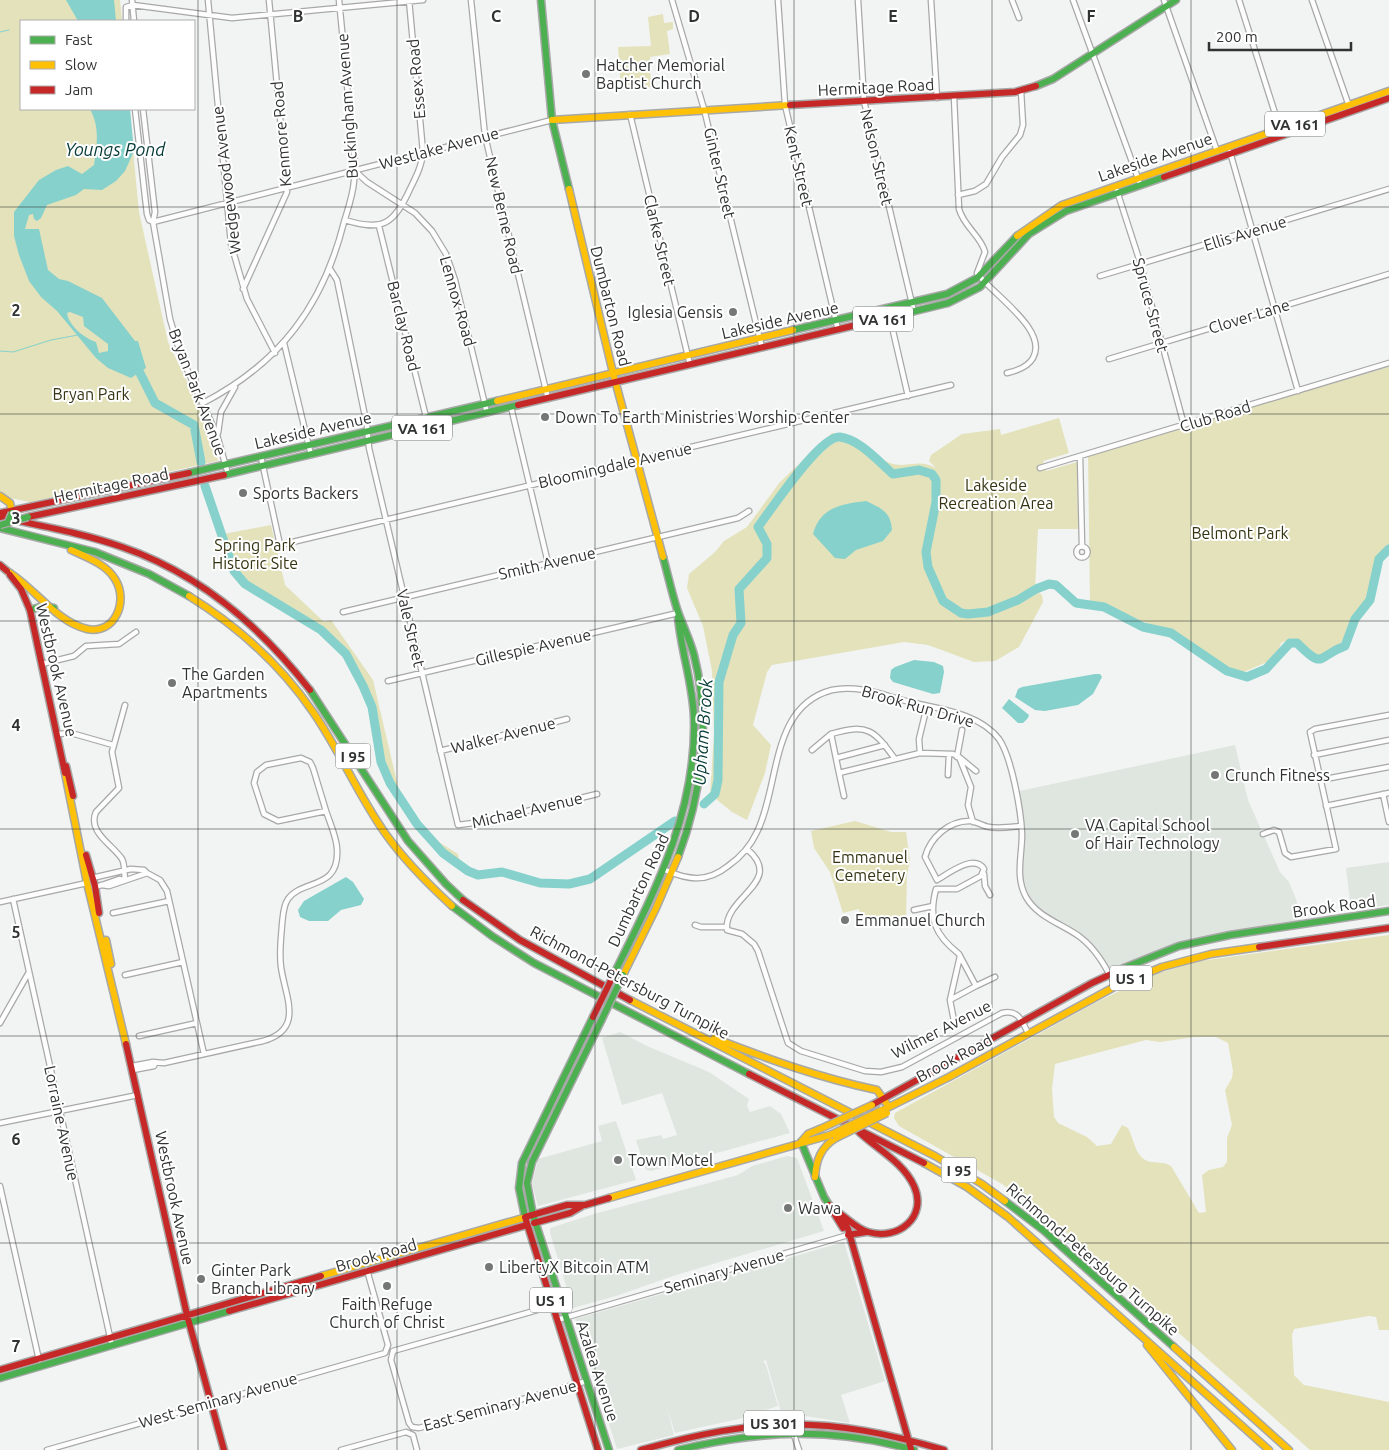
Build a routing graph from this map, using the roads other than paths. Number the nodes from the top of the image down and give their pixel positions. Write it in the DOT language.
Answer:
graph roads {
  1 [pos="208,0"];
  2 [pos="269,0"];
  3 [pos="339,0"];
  4 [pos="423,0"];
  5 [pos="471,0"];
  6 [pos="541,0"];
  7 [pos="672,0"];
  8 [pos="778,0"];
  9 [pos="858,0"];
  10 [pos="931,0"];
  11 [pos="1012,0"];
  12 [pos="1073,0"];
  13 [pos="1176,0"];
  14 [pos="1239,0"];
  15 [pos="1312,0"];
  16 [pos="409,1"];
  17 [pos="132,2"];
  18 [pos="1165,3"];
  19 [pos="340,8"];
  20 [pos="271,15"];
  21 [pos="209,16"];
  22 [pos="1019,18"];
  23 [pos="126,20"];
  24 [pos="134,20"];
  25 [pos="1093,54"];
  26 [pos="1021,91"];
  27 [pos="1389,91"];
  28 [pos="954,97"];
  29 [pos="937,98"];
  30 [pos="1389,98"];
  31 [pos="864,101"];
  32 [pos="785,105"];
  33 [pos="1350,108"];
  34 [pos="135,110"];
  35 [pos="143,110"];
  36 [pos="704,110"];
  37 [pos="630,114"];
  38 [pos="552,120"];
  39 [pos="1281,132"];
  40 [pos="485,136"];
  41 [pos="1217,150"];
  42 [pos="1230,150"];
  43 [pos="423,152"];
  44 [pos="354,170"];
  45 [pos="1139,182"];
  46 [pos="287,187"];
  47 [pos="1116,189"];
  48 [pos="1389,189"];
  49 [pos="958,195"];
  50 [pos="226,203"];
  51 [pos="403,204"];
  52 [pos="345,220"];
  53 [pos="153,222"];
  54 [pos="379,226"];
  55 [pos="1254,230"];
  56 [pos="1140,265"];
  57 [pos="330,269"];
  58 [pos="1389,274"];
  59 [pos="980,276"];
  60 [pos="1100,276"];
  61 [pos="986,282"];
  62 [pos="243,289"];
  63 [pos="912,303"];
  64 [pos="1275,308"];
  65 [pos="914,312"];
  66 [pos="890,318"];
  67 [pos="835,321"];
  68 [pos="838,330"];
  69 [pos="759,339"];
  70 [pos="284,343"];
  71 [pos="1161,343"];
  72 [pos="762,348"];
  73 [pos="275,353"];
  74 [pos="688,356"];
  75 [pos="1109,358"];
  76 [pos="1389,363"];
  77 [pos="690,365"];
  78 [pos="613,373"];
  79 [pos="1007,373"];
  80 [pos="616,382"];
  81 [pos="237,384"];
  82 [pos="951,385"];
  83 [pos="546,389"];
  84 [pos="1298,391"];
  85 [pos="908,396"];
  86 [pos="548,398"];
  87 [pos="203,403"];
  88 [pos="485,404"];
  89 [pos="511,407"];
  90 [pos="487,413"];
  91 [pos="426,418"];
  92 [pos="1184,425"];
  93 [pos="426,427"];
  94 [pos="367,431"];
  95 [pos="218,435"];
  96 [pos="368,441"];
  97 [pos="308,445"];
  98 [pos="311,455"];
  99 [pos="1080,456"];
  100 [pos="261,457"];
  101 [pos="638,460"];
  102 [pos="226,465"];
  103 [pos="263,466"];
  104 [pos="1040,468"];
  105 [pos="228,474"];
  106 [pos="530,486"];
  107 [pos="0,496"];
  108 [pos="749,511"];
  109 [pos="6,513"];
  110 [pos="386,519"];
  111 [pos="8,522"];
  112 [pos="0,527"];
  113 [pos="658,536"];
  114 [pos="44,540"];
  115 [pos="1082,546"];
  116 [pos="548,563"];
  117 [pos="0,566"];
  118 [pos="7,571"];
  119 [pos="404,597"];
  120 [pos="54,608"];
  121 [pos="30,610"];
  122 [pos="343,612"];
  123 [pos="678,613"];
  124 [pos="136,632"];
  125 [pos="42,664"];
  126 [pos="422,673"];
  127 [pos="388,681"];
  128 [pos="125,705"];
  129 [pos="927,706"];
  130 [pos="1388,715"];
  131 [pos="566,719"];
  132 [pos="962,730"];
  133 [pos="58,734"];
  134 [pos="831,734"];
  135 [pos="1389,740"];
  136 [pos="113,746"];
  137 [pos="885,746"];
  138 [pos="812,750"];
  139 [pos="440,751"];
  140 [pos="920,753"];
  141 [pos="949,754"];
  142 [pos="1314,756"];
  143 [pos="958,757"];
  144 [pos="836,758"];
  145 [pos="895,759"];
  146 [pos="1389,767"];
  147 [pos="976,771"];
  148 [pos="839,773"];
  149 [pos="948,775"];
  150 [pos="1320,780"];
  151 [pos="1389,793"];
  152 [pos="597,794"];
  153 [pos="1383,794"];
  154 [pos="844,796"];
  155 [pos="1326,806"];
  156 [pos="326,811"];
  157 [pos="973,822"];
  158 [pos="1389,822"];
  159 [pos="458,825"];
  160 [pos="1021,826"];
  161 [pos="1264,834"];
  162 [pos="747,849"];
  163 [pos="665,870"];
  164 [pos="124,871"];
  165 [pos="984,872"];
  166 [pos="147,873"];
  167 [pos="672,874"];
  168 [pos="124,879"];
  169 [pos="937,880"];
  170 [pos="91,883"];
  171 [pos="936,889"];
  172 [pos="990,894"];
  173 [pos="13,899"];
  174 [pos="169,901"];
  175 [pos="0,902"];
  176 [pos="932,906"];
  177 [pos="914,910"];
  178 [pos="1389,911"];
  179 [pos="113,914"];
  180 [pos="695,925"];
  181 [pos="726,927"];
  182 [pos="1389,928"];
  183 [pos="960,956"];
  184 [pos="183,962"];
  185 [pos="29,971"];
  186 [pos="1110,974"];
  187 [pos="125,975"];
  188 [pos="995,977"];
  189 [pos="976,986"];
  190 [pos="1116,986"];
  191 [pos="950,1000"];
  192 [pos="954,1021"];
  193 [pos="1022,1022"];
  194 [pos="0,1023"];
  195 [pos="197,1023"];
  196 [pos="691,1030"];
  197 [pos="1028,1034"];
  198 [pos="139,1036"];
  199 [pos="204,1054"];
  200 [pos="132,1068"];
  201 [pos="138,1095"];
  202 [pos="884,1098"];
  203 [pos="886,1110"];
  204 [pos="59,1111"];
  205 [pos="0,1124"];
  206 [pos="854,1127"];
  207 [pos="833,1136"];
  208 [pos="800,1142"];
  209 [pos="815,1180"];
  210 [pos="0,1186"];
  211 [pos="585,1204"];
  212 [pos="829,1205"];
  213 [pos="839,1213"];
  214 [pos="534,1215"];
  215 [pos="525,1217"];
  216 [pos="536,1223"];
  217 [pos="527,1225"];
  218 [pos="868,1232"];
  219 [pos="848,1235"];
  220 [pos="365,1264"];
  221 [pos="367,1272"];
  222 [pos="562,1303"];
  223 [pos="553,1306"];
  224 [pos="187,1315"];
  225 [pos="566,1317"];
  226 [pos="1124,1319"];
  227 [pos="557,1320"];
  228 [pos="189,1324"];
  229 [pos="110,1338"];
  230 [pos="112,1346"];
  231 [pos="38,1359"];
  232 [pos="40,1367"];
  233 [pos="0,1370"];
  234 [pos="0,1378"];
  235 [pos="587,1381"];
  236 [pos="578,1384"];
  237 [pos="210,1402"];
  238 [pos="411,1430"];
  239 [pos="793,1432"];
  240 [pos="909,1438"];
  241 [pos="47,1450"];
  242 [pos="224,1450"];
  243 [pos="341,1450"];
  244 [pos="417,1450"];
  245 [pos="598,1450"];
  246 [pos="609,1450"];
  247 [pos="642,1450"];
  248 [pos="678,1450"];
  249 [pos="799,1450"];
  250 [pos="912,1450"];
  251 [pos="944,1450"];
  252 [pos="1232,1450"];
  253 [pos="1269,1450"];
  254 [pos="1289,1450"];
  1 -- 21 [label="street, Wedgewood Avenue"];
  2 -- 20 [label="street, Kenmore Road"];
  3 -- 19 [label="street, Buckingham Avenue"];
  4 -- 16 [label="street"];
  5 -- 40 [label="street, New Berne Road"];
  6 -- 38 [label="main road, Dumbarton Road"];
  7 -- 36 [label="street, Ginter Street"];
  8 -- 32 [label="street, Kent Street"];
  9 -- 31 [label="street, Nelson Street"];
  10 -- 29 [label="street"];
  11 -- 22 [label="street"];
  12 -- 25 [label="street"];
  13 -- 18 [label="main road, Hermitage Road"];
  14 -- 39 [label="street"];
  15 -- 33 [label="street"];
  16 -- 19 [label="street"];
  16 -- 43 [label="street, Essex Road"];
  17 -- 21 [label="street"];
  17 -- 23 [label="street"];
  17 -- 24 [label="street"];
  18 -- 25 [label="main road, Hermitage Road"];
  18 -- 41 [label="street"];
  19 -- 20 [label="street"];
  19 -- 44 [label="street, Buckingham Avenue"];
  20 -- 21 [label="street"];
  20 -- 46 [label="street, Kenmore Road"];
  21 -- 50 [label="street, Wedgewood Avenue"];
  25 -- 26 [label="main road, Hermitage Road"];
  25 -- 45 [label="street"];
  26 -- 28 [label="main road, Hermitage Road"];
  26 -- 49 [label="street"];
  27 -- 33 [label="main road, Lakeside Avenue / VA 161"];
  28 -- 29 [label="main road, Hermitage Road"];
  28 -- 49 [label="street"];
  29 -- 31 [label="main road, Hermitage Road"];
  30 -- 33 [label="main road, Lakeside Avenue / VA 161"];
  31 -- 32 [label="main road, Hermitage Road"];
  31 -- 63 [label="street, Nelson Street"];
  32 -- 36 [label="main road, Hermitage Road"];
  32 -- 67 [label="street, Kent Street"];
  33 -- 39 [label="main road, Lakeside Avenue / VA 161"];
  34 -- 53 [label="street, Bryan Park Avenue"];
  35 -- 53 [label="street, Bryan Park Avenue"];
  36 -- 37 [label="main road, Hermitage Road"];
  36 -- 69 [label="street, Ginter Street"];
  37 -- 38 [label="main road, Hermitage Road"];
  37 -- 74 [label="street, Clarke Street"];
  38 -- 40 [label="street, Westlake Avenue"];
  38 -- 78 [label="main road, Dumbarton Road"];
  39 -- 42 [label="main road, Lakeside Avenue / VA 161"];
  40 -- 43 [label="street, Westlake Avenue"];
  40 -- 83 [label="street, New Berne Road"];
  41 -- 42 [label="main road, Lakeside Avenue / VA 161"];
  41 -- 45 [label="main road, Lakeside Avenue / VA 161"];
  42 -- 45 [label="main road, Lakeside Avenue / VA 161"];
  42 -- 55 [label="street"];
  43 -- 44 [label="street, Westlake Avenue"];
  43 -- 51 [label="street, Essex Road"];
  44 -- 46 [label="street, Westlake Avenue"];
  44 -- 51 [label="street, Lennox Road"];
  44 -- 52 [label="street, Buckingham Avenue"];
  45 -- 47 [label="main road, Lakeside Avenue / VA 161"];
  46 -- 50 [label="street, Westlake Avenue"];
  46 -- 62 [label="street, Kenmore Road"];
  47 -- 56 [label="street, Spruce Street"];
  47 -- 59 [label="main road, Lakeside Avenue / VA 161"];
  47 -- 61 [label="main road, Lakeside Avenue / VA 161"];
  48 -- 55 [label="street, Ellis Avenue"];
  49 -- 59 [label="street"];
  50 -- 53 [label="street, Westlake Avenue"];
  50 -- 62 [label="street, Wedgewood Avenue"];
  51 -- 54 [label="street, Essex Road"];
  51 -- 88 [label="street, Lennox Road"];
  52 -- 54 [label="street"];
  52 -- 57 [label="street, Buckingham Avenue"];
  53 -- 87 [label="street, Bryan Park Avenue"];
  54 -- 91 [label="street, Barclay Road"];
  55 -- 56 [label="street, Ellis Avenue"];
  55 -- 64 [label="street"];
  56 -- 60 [label="street, Ellis Avenue"];
  56 -- 71 [label="street, Spruce Street"];
  57 -- 70 [label="street, Buckingham Avenue"];
  57 -- 94 [label="street, Vale Street"];
  58 -- 64 [label="street, Clover Lane"];
  59 -- 61 [label="street"];
  59 -- 63 [label="main road, Lakeside Avenue / VA 161"];
  61 -- 65 [label="main road, Lakeside Avenue / VA 161"];
  61 -- 79 [label="street"];
  62 -- 73 [label="street, Wedgewood Avenue"];
  63 -- 65 [label="street, Nelson Street"];
  63 -- 67 [label="main road, Lakeside Avenue / VA 161"];
  64 -- 71 [label="street, Clover Lane"];
  64 -- 84 [label="street"];
  65 -- 66 [label="main road, Lakeside Avenue / VA 161"];
  66 -- 68 [label="main road, Lakeside Avenue / VA 161"];
  66 -- 85 [label="street"];
  67 -- 68 [label="street, Kent Street"];
  67 -- 69 [label="main road, Lakeside Avenue / VA 161"];
  68 -- 72 [label="main road, Lakeside Avenue / VA 161"];
  69 -- 72 [label="street, Ginter Street"];
  69 -- 74 [label="main road, Lakeside Avenue / VA 161"];
  70 -- 73 [label="street, Buckingham Avenue"];
  70 -- 97 [label="street"];
  71 -- 75 [label="street, Clover Lane"];
  71 -- 92 [label="street, Spruce Street"];
  72 -- 77 [label="main road, Lakeside Avenue / VA 161"];
  73 -- 81 [label="street, Buckingham Avenue"];
  74 -- 77 [label="street, Clarke Street"];
  74 -- 78 [label="main road, Lakeside Avenue / VA 161"];
  76 -- 84 [label="street, Club Road"];
  77 -- 80 [label="main road, Lakeside Avenue / VA 161"];
  78 -- 80 [label="main road, Dumbarton Road"];
  78 -- 83 [label="main road, Lakeside Avenue / VA 161"];
  80 -- 86 [label="main road, Lakeside Avenue / VA 161"];
  80 -- 101 [label="main road, Dumbarton Road"];
  81 -- 87 [label="street, Buckingham Avenue"];
  81 -- 95 [label="street, Buckingham Avenue"];
  82 -- 85 [label="street, Bloomingdale Avenue"];
  83 -- 86 [label="street, New Berne Road"];
  83 -- 88 [label="main road, Lakeside Avenue / VA 161"];
  84 -- 92 [label="street, Club Road"];
  85 -- 101 [label="street, Bloomingdale Avenue"];
  86 -- 89 [label="main road, Lakeside Avenue / VA 161"];
  87 -- 95 [label="street, Bryan Park Avenue"];
  88 -- 90 [label="street, Lennox Road"];
  88 -- 91 [label="main road, Lakeside Avenue / VA 161"];
  89 -- 90 [label="main road, Lakeside Avenue / VA 161"];
  89 -- 106 [label="street"];
  90 -- 93 [label="main road, Lakeside Avenue / VA 161"];
  91 -- 93 [label="street, Barclay Road"];
  91 -- 94 [label="main road, Lakeside Avenue / VA 161"];
  92 -- 99 [label="street, Club Road"];
  93 -- 96 [label="main road, Lakeside Avenue / VA 161"];
  94 -- 96 [label="street, Vale Street"];
  94 -- 97 [label="main road, Lakeside Avenue / VA 161"];
  95 -- 102 [label="street, Bryan Park Avenue"];
  96 -- 98 [label="main road, Lakeside Avenue / VA 161"];
  96 -- 110 [label="street, Vale Street"];
  97 -- 98 [label="street"];
  97 -- 100 [label="main road, Lakeside Avenue / VA 161"];
  98 -- 103 [label="main road, Lakeside Avenue / VA 161"];
  99 -- 104 [label="street, Club Road"];
  99 -- 115 [label="street"];
  100 -- 102 [label="main road, Lakeside Avenue / VA 161"];
  100 -- 103 [label="street"];
  101 -- 106 [label="street, Bloomingdale Avenue"];
  101 -- 113 [label="main road, Dumbarton Road"];
  102 -- 105 [label="street, Bryan Park Avenue"];
  102 -- 109 [label="main road, Hermitage Road / VA 161"];
  103 -- 105 [label="main road, Lakeside Avenue / VA 161"];
  103 -- 110 [label="street, Bloomingdale Avenue"];
  105 -- 111 [label="main road, Hermitage Road / VA 161, bridge"];
  106 -- 110 [label="street, Bloomingdale Avenue"];
  106 -- 116 [label="street"];
  107 -- 109 [label="main road"];
  108 -- 113 [label="street, Smith Avenue"];
  109 -- 111 [label="main road, bridge"];
  109 -- 196 [label="main road, Richmond-Petersburg Turnpike / I 95"];
  110 -- 119 [label="street, Vale Street"];
  111 -- 112 [label="main road, Hermitage Road / VA 161, bridge"];
  112 -- 114 [label="main road, Richmond-Petersburg Turnpike / I 95"];
  113 -- 116 [label="street, Smith Avenue"];
  113 -- 123 [label="main road, Dumbarton Road"];
  114 -- 120 [label="main road"];
  114 -- 206 [label="main road, Richmond-Petersburg Turnpike / I 95"];
  116 -- 119 [label="street, Smith Avenue"];
  117 -- 118 [label="main road, Westbrook Avenue"];
  118 -- 120 [label="main road"];
  118 -- 121 [label="main road, Westbrook Avenue"];
  119 -- 122 [label="street, Smith Avenue"];
  119 -- 126 [label="street, Vale Street"];
  120 -- 121 [label="main road"];
  121 -- 125 [label="main road, Westbrook Avenue"];
  123 -- 126 [label="street, Gillespie Avenue"];
  123 -- 163 [label="main road, Dumbarton Road"];
  123 -- 167 [label="main road, Dumbarton Road"];
  124 -- 125 [label="street"];
  125 -- 133 [label="main road, Westbrook Avenue"];
  126 -- 127 [label="street, Gillespie Avenue"];
  126 -- 139 [label="street, Vale Street"];
  128 -- 136 [label="street"];
  129 -- 140 [label="street"];
  129 -- 160 [label="street, Brook Run Drive"];
  129 -- 162 [label="street, Brook Run Drive"];
  130 -- 142 [label="street"];
  131 -- 139 [label="street, Walker Avenue"];
  132 -- 143 [label="street"];
  133 -- 136 [label="street"];
  133 -- 170 [label="main road, Westbrook Avenue"];
  134 -- 137 [label="street"];
  134 -- 138 [label="street"];
  134 -- 144 [label="street"];
  135 -- 142 [label="street"];
  136 -- 164 [label="street"];
  137 -- 144 [label="street"];
  137 -- 145 [label="street"];
  139 -- 159 [label="street, Vale Street"];
  140 -- 141 [label="street"];
  140 -- 145 [label="street"];
  141 -- 143 [label="street"];
  141 -- 149 [label="street"];
  142 -- 150 [label="street"];
  143 -- 147 [label="street"];
  143 -- 157 [label="street"];
  144 -- 148 [label="street"];
  145 -- 148 [label="street"];
  146 -- 150 [label="street"];
  148 -- 154 [label="street"];
  150 -- 155 [label="street"];
  151 -- 153 [label="street"];
  152 -- 159 [label="street, Michael Avenue"];
  153 -- 155 [label="street"];
  153 -- 158 [label="street"];
  155 -- 161 [label="street"];
  156 -- 156 [label="street"];
  156 -- 199 [label="street"];
  157 -- 160 [label="street"];
  157 -- 169 [label="street"];
  160 -- 186 [label="street, Brook Run Drive"];
  162 -- 167 [label="street"];
  162 -- 181 [label="street"];
  163 -- 167 [label="street"];
  163 -- 215 [label="main road, Dumbarton Road, bridge"];
  164 -- 166 [label="street"];
  164 -- 168 [label="street"];
  164 -- 170 [label="street"];
  165 -- 169 [label="street"];
  165 -- 171 [label="street"];
  165 -- 172 [label="street"];
  166 -- 168 [label="street"];
  166 -- 174 [label="street"];
  167 -- 214 [label="main road, Dumbarton Road, bridge"];
  168 -- 170 [label="street"];
  169 -- 171 [label="street"];
  170 -- 173 [label="street"];
  170 -- 200 [label="main road, Westbrook Avenue"];
  171 -- 176 [label="street"];
  173 -- 175 [label="street"];
  173 -- 185 [label="street, Lorraine Avenue"];
  174 -- 179 [label="street"];
  174 -- 184 [label="street"];
  176 -- 177 [label="street"];
  176 -- 183 [label="street"];
  178 -- 186 [label="main road, Brook Road / US 1"];
  180 -- 181 [label="street, Wilmer Avenue"];
  181 -- 193 [label="street, Wilmer Avenue"];
  182 -- 190 [label="main road, Brook Road / US 1"];
  183 -- 189 [label="street"];
  183 -- 191 [label="street"];
  184 -- 187 [label="street"];
  184 -- 195 [label="street"];
  185 -- 194 [label="street"];
  185 -- 204 [label="street, Lorraine Avenue"];
  186 -- 190 [label="street"];
  186 -- 193 [label="main road, Brook Road / US 1"];
  188 -- 189 [label="street"];
  189 -- 191 [label="street"];
  190 -- 197 [label="main road, Brook Road / US 1"];
  191 -- 192 [label="street"];
  193 -- 197 [label="street"];
  193 -- 202 [label="main road, Brook Road / US 1"];
  195 -- 198 [label="street"];
  195 -- 199 [label="street"];
  196 -- 202 [label="main road"];
  196 -- 254 [label="main road, Richmond-Petersburg Turnpike / I 95"];
  197 -- 203 [label="main road, Brook Road / US 1"];
  199 -- 200 [label="street"];
  200 -- 201 [label="main road, Westbrook Avenue"];
  201 -- 204 [label="street"];
  201 -- 224 [label="main road, Westbrook Avenue"];
  202 -- 203 [label="main road"];
  202 -- 208 [label="main road, Brook Road / US 1, bridge"];
  203 -- 207 [label="main road, Brook Road / US 1, bridge"];
  204 -- 205 [label="street"];
  204 -- 229 [label="street, Lorraine Avenue"];
  206 -- 218 [label="main road"];
  206 -- 226 [label="main road, Richmond-Petersburg Turnpike / I 95"];
  207 -- 208 [label="main road, Brook Road / US 1"];
  207 -- 209 [label="main road"];
  208 -- 209 [label="main road"];
  208 -- 211 [label="main road, Brook Road / US 1"];
  209 -- 212 [label="main road"];
  210 -- 231 [label="street"];
  211 -- 214 [label="main road, Brook Road / US 1"];
  211 -- 216 [label="main road, Brook Road / US 1"];
  212 -- 213 [label="main road"];
  212 -- 219 [label="main road"];
  213 -- 218 [label="main road"];
  213 -- 219 [label="main road"];
  214 -- 215 [label="main road, Brook Road / US 1"];
  214 -- 216 [label="main road, Azalea Avenue"];
  215 -- 217 [label="main road, Azalea Avenue / US 1"];
  215 -- 220 [label="main road, Brook Road"];
  216 -- 217 [label="main road, Brook Road"];
  216 -- 222 [label="main road, Azalea Avenue / US 1"];
  217 -- 221 [label="main road, Brook Road"];
  217 -- 223 [label="main road, Azalea Avenue / US 1"];
  218 -- 219 [label="main road"];
  219 -- 225 [label="street, Seminary Avenue"];
  219 -- 240 [label="main road"];
  220 -- 221 [label="street"];
  220 -- 224 [label="main road, Brook Road"];
  221 -- 228 [label="main road, Brook Road"];
  221 -- 237 [label="street, West Seminary Avenue"];
  222 -- 223 [label="street"];
  222 -- 225 [label="main road, Azalea Avenue / US 1"];
  223 -- 227 [label="main road, Azalea Avenue / US 1"];
  223 -- 238 [label="street"];
  224 -- 228 [label="main road, Westbrook Avenue"];
  224 -- 229 [label="main road, Brook Road"];
  225 -- 227 [label="street"];
  225 -- 235 [label="main road, Azalea Avenue / US 1"];
  226 -- 252 [label="main road"];
  226 -- 253 [label="main road, I 95"];
  227 -- 236 [label="main road, Azalea Avenue / US 1"];
  228 -- 230 [label="main road, Brook Road"];
  228 -- 237 [label="main road, Westbrook Avenue"];
  229 -- 230 [label="street, Lorraine Avenue"];
  229 -- 231 [label="main road, Brook Road"];
  230 -- 232 [label="main road, Brook Road"];
  231 -- 232 [label="street"];
  231 -- 233 [label="main road, Brook Road"];
  232 -- 234 [label="main road, Brook Road"];
  235 -- 236 [label="street, East Seminary Avenue"];
  235 -- 246 [label="main road, Azalea Avenue / US 1"];
  236 -- 238 [label="street, East Seminary Avenue"];
  236 -- 245 [label="main road, Azalea Avenue / US 1"];
  237 -- 241 [label="street, West Seminary Avenue"];
  237 -- 242 [label="main road, Westbrook Avenue"];
  238 -- 243 [label="street, East Seminary Avenue"];
  238 -- 244 [label="street"];
  239 -- 248 [label="main road, US 301"];
  239 -- 249 [label="street"];
  239 -- 250 [label="main road, US 301"];
  240 -- 247 [label="main road, US 301"];
  240 -- 250 [label="main road"];
  240 -- 251 [label="main road, US 301"];
}
